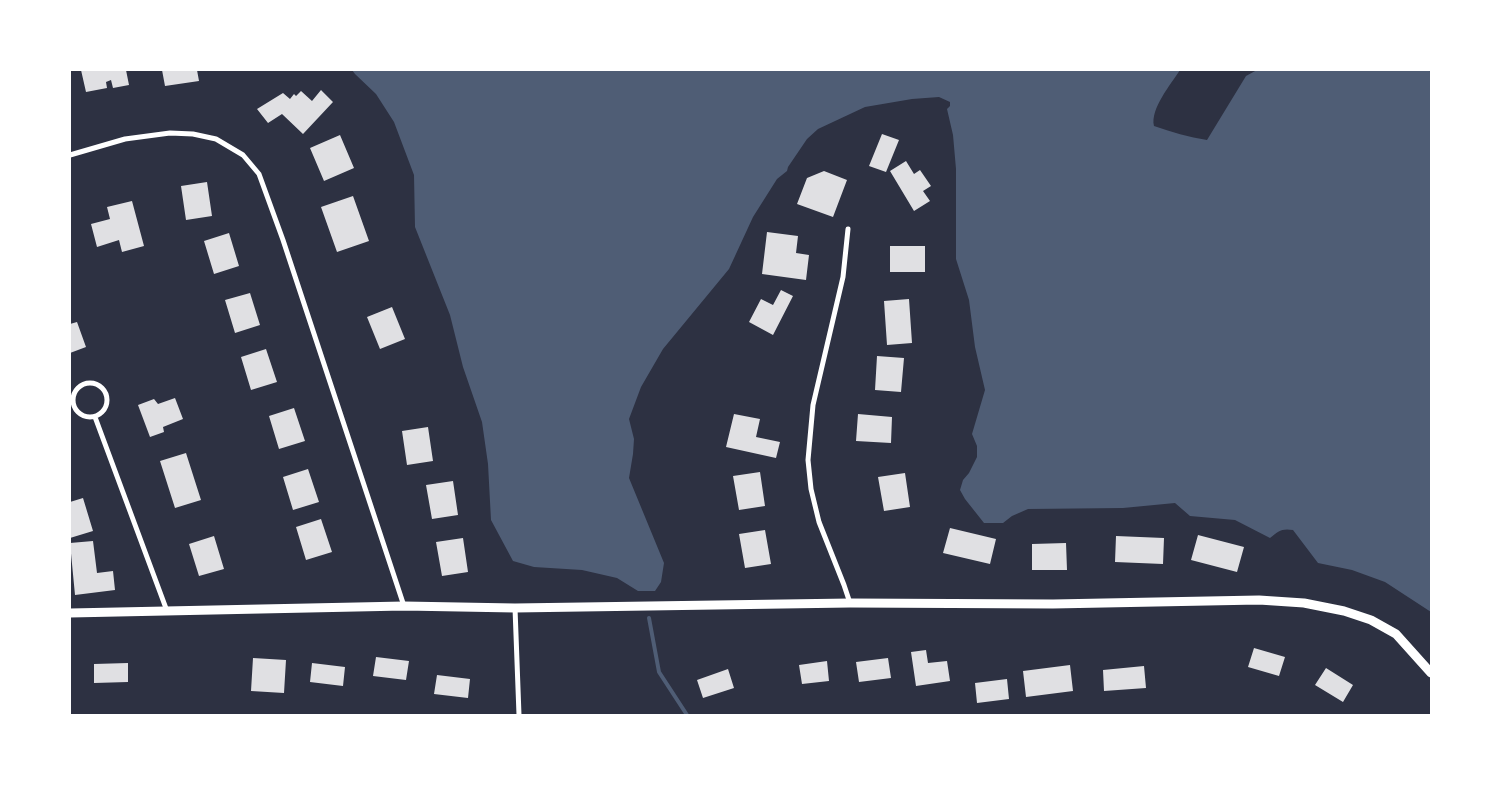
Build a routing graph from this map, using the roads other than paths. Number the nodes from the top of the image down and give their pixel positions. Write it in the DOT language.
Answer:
graph roads {
  1 [pos="70,155"];
  2 [pos="848,229"];
  3 [pos="95,417"];
  4 [pos="850,603"];
  5 [pos="404,606"];
  6 [pos="515,608"];
  7 [pos="167,610"];
  8 [pos="70,613"];
  9 [pos="1431,673"];
  10 [pos="519,715"];
  1 -- 5 [label="street"];
  2 -- 4 [label="street"];
  3 -- 3 [label="street"];
  3 -- 7 [label="street"];
  4 -- 6 [label="street"];
  4 -- 9 [label="street"];
  5 -- 6 [label="street"];
  5 -- 7 [label="street"];
  6 -- 10 [label="street"];
  7 -- 8 [label="street"];
}
